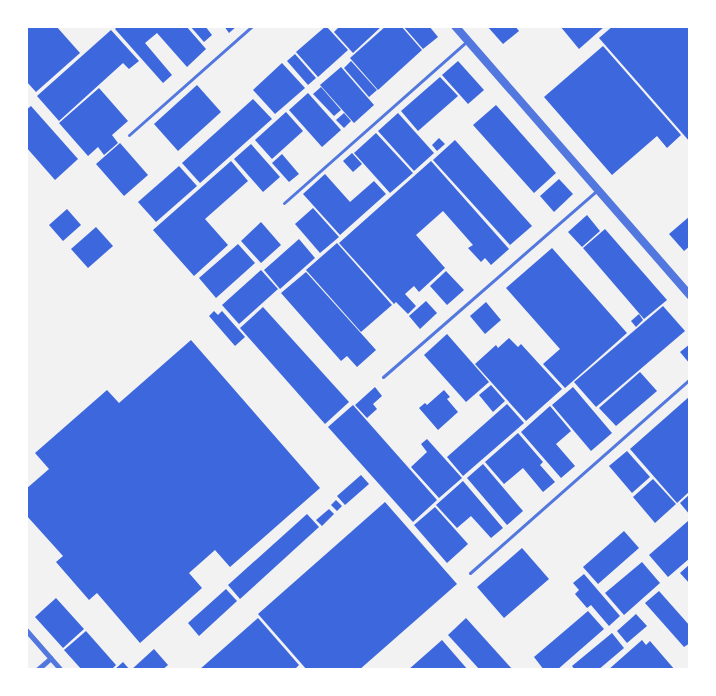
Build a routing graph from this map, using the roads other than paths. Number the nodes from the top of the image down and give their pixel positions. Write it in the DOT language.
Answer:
graph roads {
  1 [pos="252,26"];
  2 [pos="455,26"];
  3 [pos="468,41"];
  4 [pos="129,135"];
  5 [pos="598,190"];
  6 [pos="284,203"];
  7 [pos="690,296"];
  8 [pos="383,377"];
  9 [pos="690,379"];
  10 [pos="470,573"];
  11 [pos="26,630"];
  12 [pos="50,658"];
  13 [pos="37,670"];
  14 [pos="61,670"];
  1 -- 4 [label="lane"];
  2 -- 3 [label="street"];
  3 -- 5 [label="street"];
  3 -- 6 [label="lane"];
  5 -- 7 [label="street"];
  5 -- 8 [label="lane"];
  9 -- 10 [label="lane"];
  11 -- 12 [label="street"];
  12 -- 13 [label="street"];
  12 -- 14 [label="street"];
}
